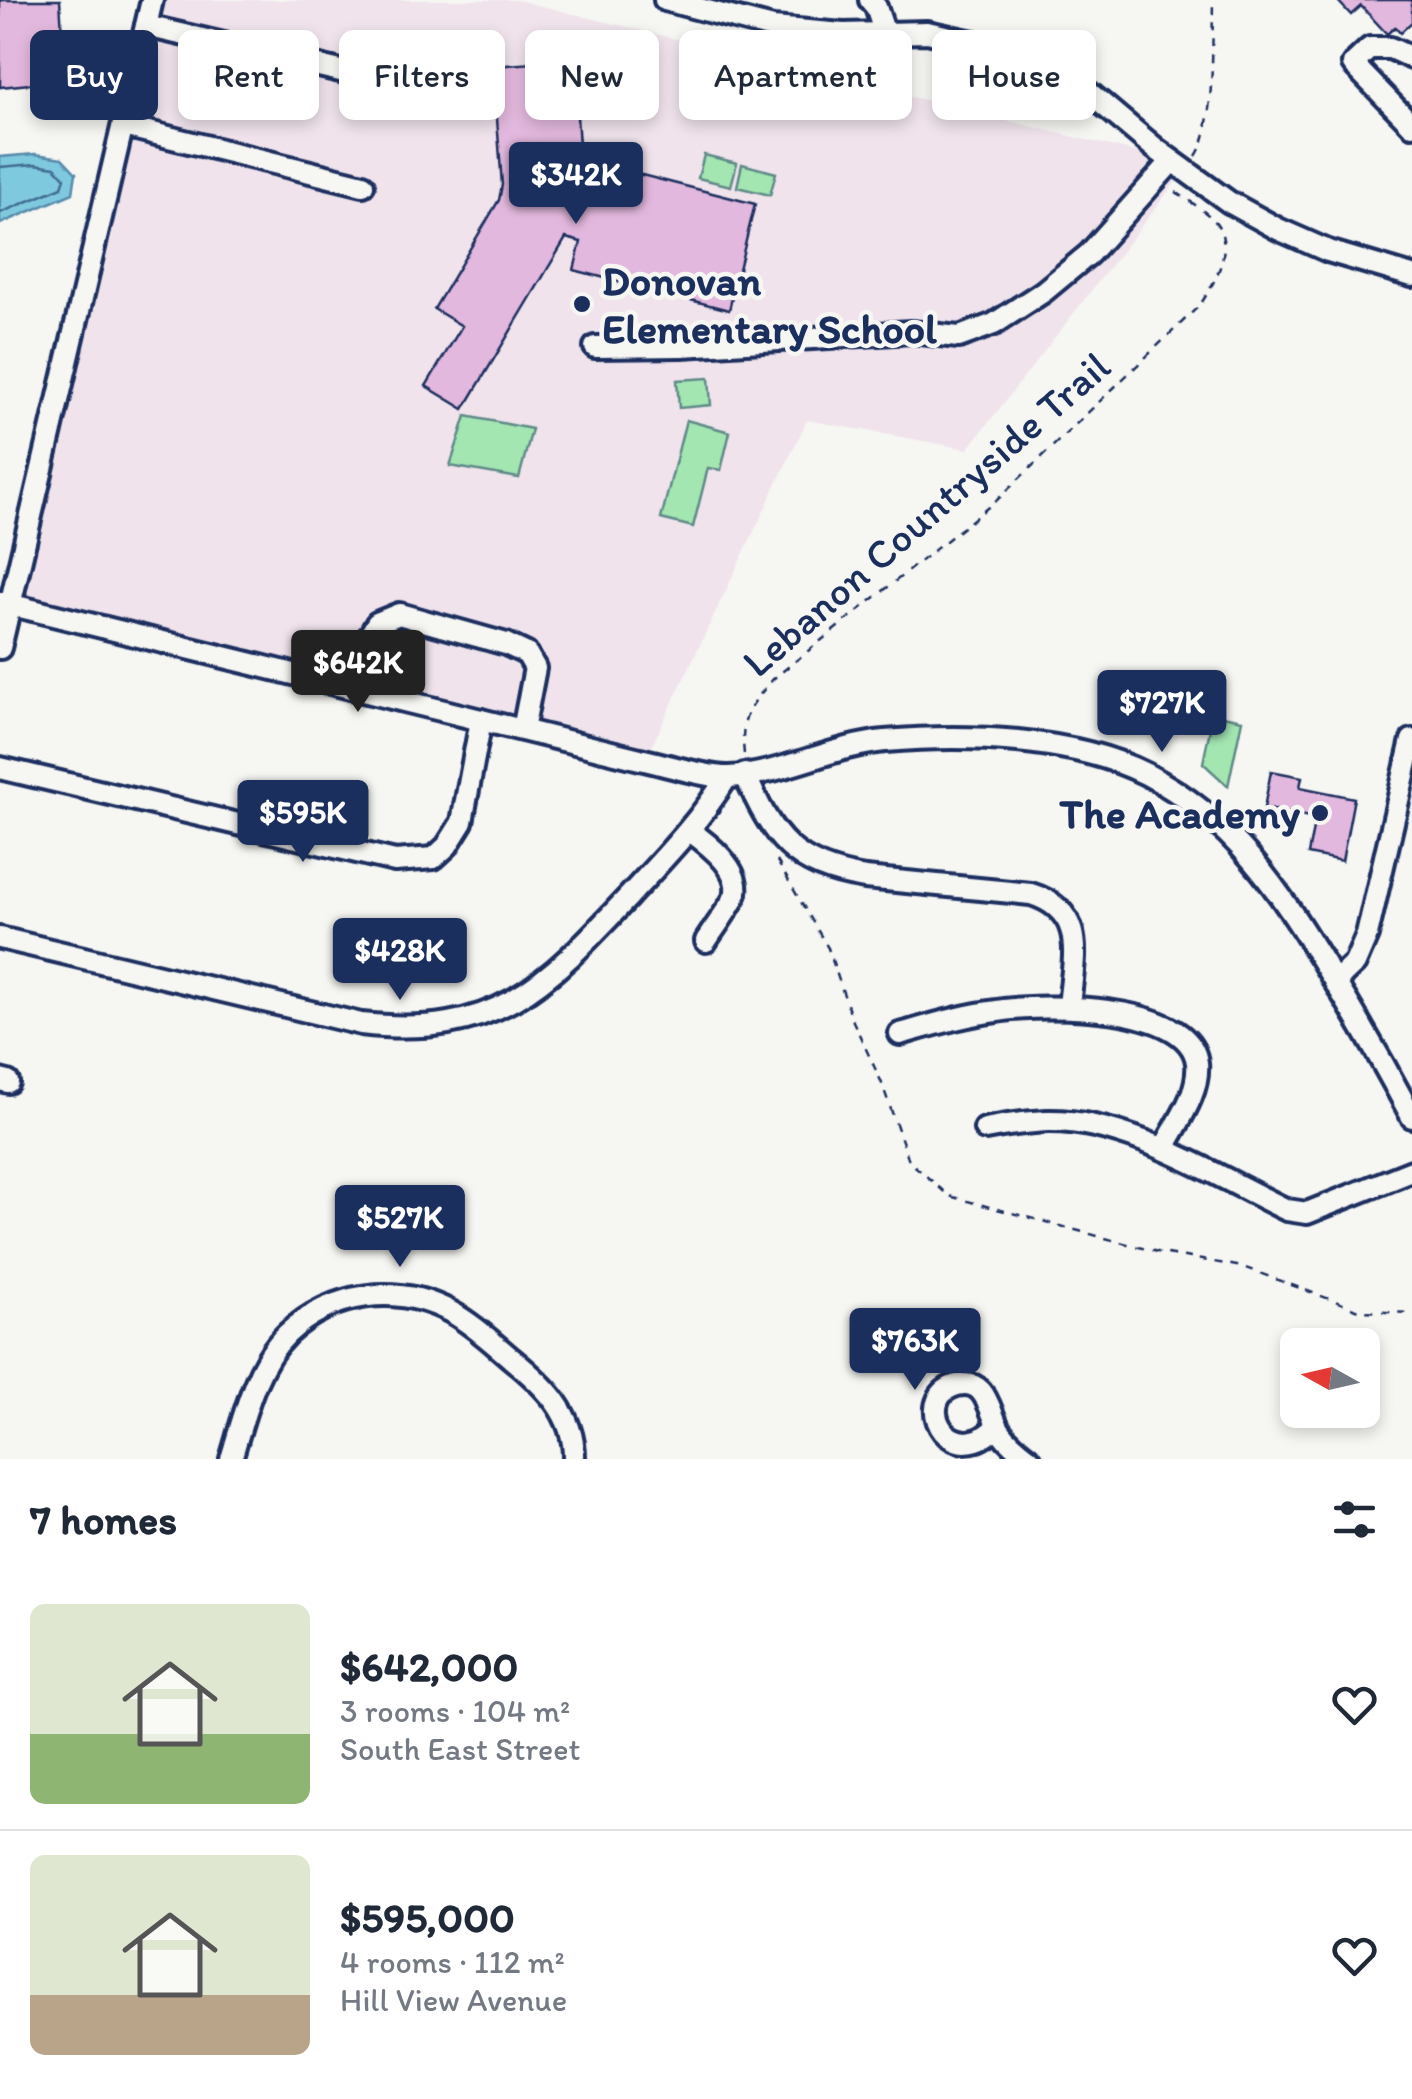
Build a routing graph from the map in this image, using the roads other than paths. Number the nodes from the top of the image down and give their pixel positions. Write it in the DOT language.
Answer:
graph roads {
  1 [pos="152,0"];
  2 [pos="665,0"];
  3 [pos="870,0"];
  4 [pos="146,26"];
  5 [pos="797,30"];
  6 [pos="884,30"];
  7 [pos="912,32"];
  8 [pos="1412,58"];
  9 [pos="339,71"];
  10 [pos="1412,125"];
  11 [pos="124,126"];
  12 [pos="1178,165"];
  13 [pos="363,186"];
  14 [pos="1412,276"];
  15 [pos="595,346"];
  16 [pos="6,604"];
  17 [pos="0,648"];
  18 [pos="352,688"];
  19 [pos="481,720"];
  20 [pos="524,730"];
  21 [pos="1412,740"];
  22 [pos="0,768"];
  23 [pos="736,776"];
  24 [pos="690,830"];
  25 [pos="0,938"];
  26 [pos="706,940"];
  27 [pos="1335,982"];
  28 [pos="1070,1007"];
  29 [pos="900,1034"];
  30 [pos="1412,1117"];
  31 [pos="986,1129"];
  32 [pos="1164,1148"];
  33 [pos="1412,1171"];
  34 [pos="997,1427"];
  35 [pos="231,1459"];
  36 [pos="574,1459"];
  37 [pos="1030,1459"];
  1 -- 4 [label="street"];
  2 -- 5 [label="street"];
  3 -- 6 [label="street"];
  4 -- 9 [label="street"];
  4 -- 11 [label="street"];
  7 -- 12 [label="street"];
  8 -- 10 [label="street"];
  11 -- 13 [label="street"];
  11 -- 16 [label="street"];
  12 -- 14 [label="street"];
  12 -- 15 [label="street"];
  16 -- 17 [label="street"];
  16 -- 18 [label="street"];
  18 -- 19 [label="street"];
  18 -- 20 [label="street"];
  19 -- 20 [label="street"];
  19 -- 22 [label="street"];
  20 -- 23 [label="street"];
  21 -- 27 [label="street"];
  23 -- 24 [label="street"];
  23 -- 27 [label="street"];
  23 -- 28 [label="street"];
  24 -- 25 [label="street"];
  24 -- 26 [label="street"];
  27 -- 30 [label="street"];
  28 -- 29 [label="street"];
  28 -- 32 [label="street"];
  31 -- 32 [label="street"];
  32 -- 33 [label="street"];
  34 -- 37 [label="street"];
  35 -- 36 [label="street"];
}
